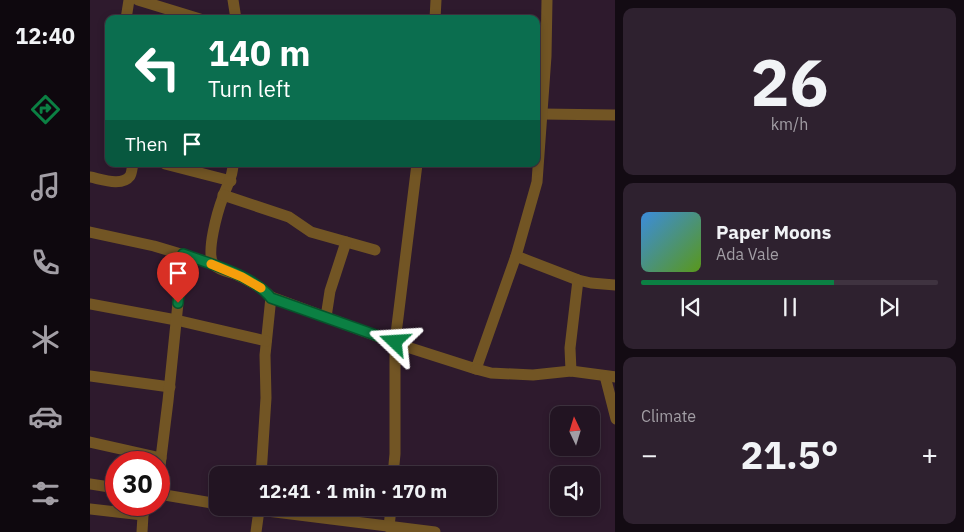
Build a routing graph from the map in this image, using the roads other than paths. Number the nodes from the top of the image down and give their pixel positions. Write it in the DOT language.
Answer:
graph roads {
  1 [pos="129,0"];
  2 [pos="138,0"];
  3 [pos="233,0"];
  4 [pos="436,0"];
  5 [pos="547,0"];
  6 [pos="127,15"];
  7 [pos="187,15"];
  8 [pos="235,15"];
  9 [pos="435,15"];
  10 [pos="541,56"];
  11 [pos="542,114"];
  12 [pos="615,115"];
  13 [pos="540,141"];
  14 [pos="132,167"];
  15 [pos="177,167"];
  16 [pos="233,167"];
  17 [pos="417,167"];
  18 [pos="538,167"];
  19 [pos="90,177"];
  20 [pos="231,181"];
  21 [pos="223,195"];
  22 [pos="90,232"];
  23 [pos="346,242"];
  24 [pos="375,250"];
  25 [pos="183,254"];
  26 [pos="516,256"];
  27 [pos="214,264"];
  28 [pos="578,280"];
  29 [pos="615,285"];
  30 [pos="271,298"];
  31 [pos="90,304"];
  32 [pos="326,317"];
  33 [pos="176,320"];
  34 [pos="266,341"];
  35 [pos="395,342"];
  36 [pos="476,370"];
  37 [pos="571,371"];
  38 [pos="90,376"];
  39 [pos="610,377"];
  40 [pos="170,387"];
  41 [pos="615,419"];
  42 [pos="90,442"];
  43 [pos="130,451"];
  44 [pos="162,451"];
  45 [pos="262,466"];
  46 [pos="394,466"];
  47 [pos="90,484"];
  48 [pos="105,486"];
  49 [pos="170,496"];
  50 [pos="209,502"];
  51 [pos="90,509"];
  52 [pos="105,509"];
  53 [pos="143,516"];
  54 [pos="258,516"];
  55 [pos="310,516"];
  56 [pos="390,516"];
  57 [pos="389,527"];
  58 [pos="142,532"];
  59 [pos="256,532"];
  60 [pos="435,532"];
  1 -- 6 [label="street"];
  2 -- 7 [label="street"];
  3 -- 8 [label="street"];
  4 -- 9 [label="street"];
  5 -- 10 [label="street"];
  10 -- 11 [label="street"];
  11 -- 12 [label="street"];
  11 -- 13 [label="street"];
  14 -- 19 [label="street"];
  15 -- 20 [label="street"];
  16 -- 20 [label="street"];
  17 -- 35 [label="street"];
  18 -- 26 [label="street"];
  20 -- 21 [label="street"];
  21 -- 23 [label="street"];
  21 -- 27 [label="street"];
  22 -- 25 [label="street"];
  23 -- 24 [label="street"];
  23 -- 32 [label="street"];
  25 -- 27 [label="street"];
  25 -- 33 [label="street"];
  26 -- 28 [label="street"];
  26 -- 36 [label="street"];
  27 -- 30 [label="street"];
  28 -- 29 [label="street"];
  28 -- 37 [label="street"];
  30 -- 32 [label="street"];
  30 -- 34 [label="street"];
  31 -- 33 [label="street"];
  32 -- 35 [label="street"];
  33 -- 34 [label="street"];
  33 -- 40 [label="street"];
  34 -- 45 [label="street"];
  35 -- 36 [label="street"];
  35 -- 46 [label="street"];
  36 -- 37 [label="street"];
  37 -- 39 [label="street"];
  38 -- 40 [label="street"];
  39 -- 41 [label="street"];
  40 -- 44 [label="street"];
  42 -- 43 [label="street"];
  47 -- 48 [label="street"];
  49 -- 50 [label="street"];
  51 -- 52 [label="street"];
  53 -- 58 [label="street"];
  54 -- 59 [label="street"];
  55 -- 57 [label="street"];
  56 -- 57 [label="street"];
  57 -- 60 [label="street"];
}
